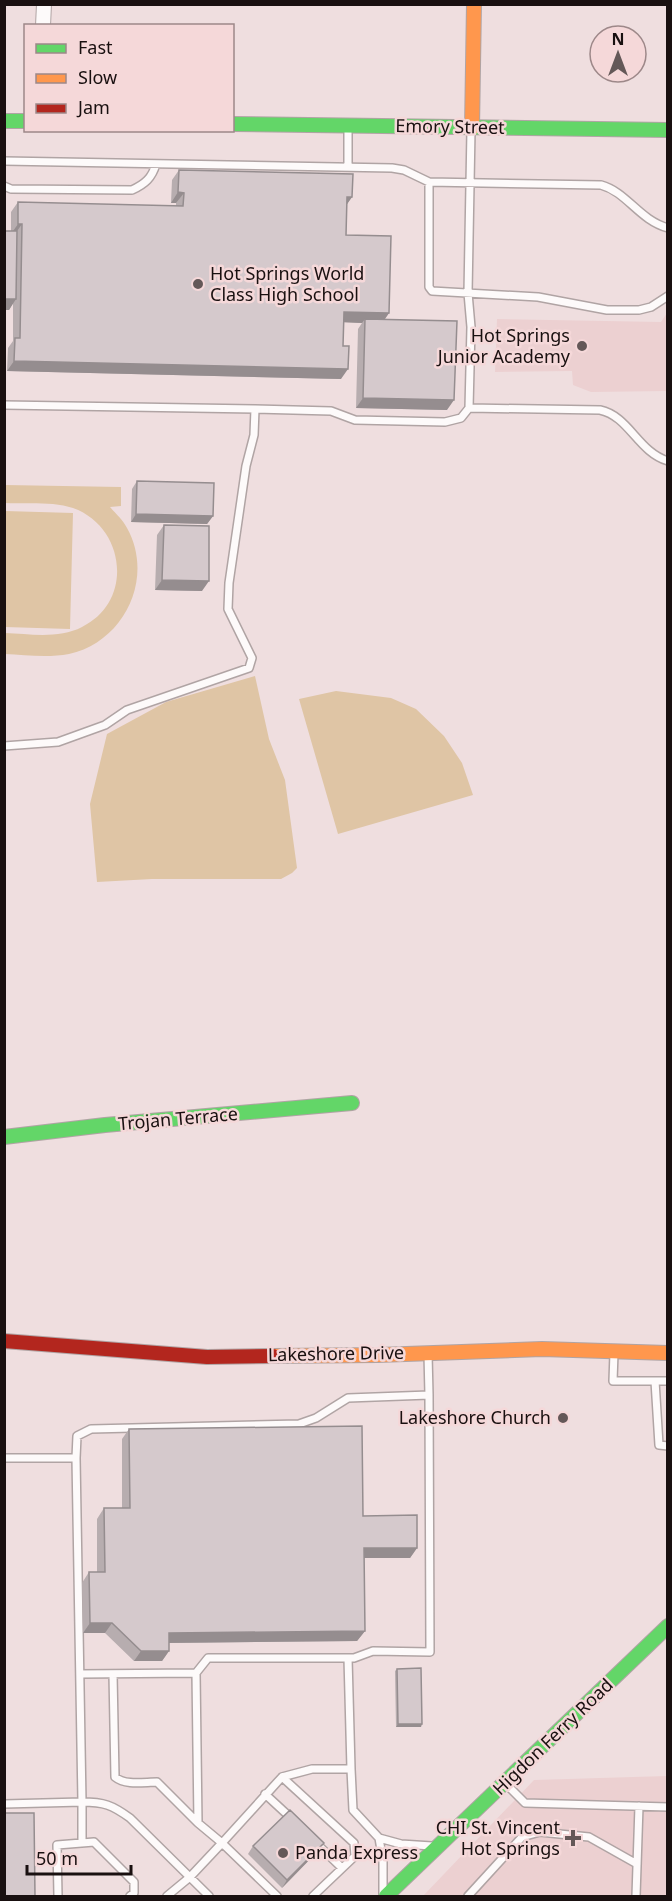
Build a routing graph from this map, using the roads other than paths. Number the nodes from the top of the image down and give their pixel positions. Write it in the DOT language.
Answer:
graph roads {
  1 [pos="44,4"];
  2 [pos="474,4"];
  3 [pos="43,24"];
  4 [pos="4,121"];
  5 [pos="24,121"];
  6 [pos="234,124"];
  7 [pos="348,126"];
  8 [pos="472,128"];
  9 [pos="668,130"];
  10 [pos="4,161"];
  11 [pos="156,164"];
  12 [pos="348,167"];
  13 [pos="429,182"];
  14 [pos="470,182"];
  15 [pos="4,186"];
  16 [pos="668,228"];
  17 [pos="468,294"];
  18 [pos="668,296"];
  19 [pos="4,405"];
  20 [pos="469,408"];
  21 [pos="255,409"];
  22 [pos="668,461"];
  23 [pos="4,746"];
  24 [pos="352,1103"];
  25 [pos="4,1137"];
  26 [pos="4,1341"];
  27 [pos="614,1351"];
  28 [pos="428,1352"];
  29 [pos="668,1353"];
  30 [pos="655,1381"];
  31 [pos="668,1381"];
  32 [pos="429,1395"];
  33 [pos="668,1446"];
  34 [pos="4,1458"];
  35 [pos="76,1458"];
  36 [pos="668,1626"];
  37 [pos="348,1658"];
  38 [pos="196,1673"];
  39 [pos="80,1674"];
  40 [pos="113,1674"];
  41 [pos="351,1770"];
  42 [pos="282,1777"];
  43 [pos="505,1783"];
  44 [pos="265,1794"];
  45 [pos="82,1802"];
  46 [pos="4,1804"];
  47 [pos="639,1806"];
  48 [pos="668,1807"];
  49 [pos="198,1823"];
  50 [pos="300,1827"];
  51 [pos="308,1835"];
  52 [pos="379,1838"];
  53 [pos="82,1843"];
  54 [pos="222,1843"];
  55 [pos="438,1846"];
  56 [pos="637,1864"];
  57 [pos="342,1868"];
  58 [pos="190,1877"];
  59 [pos="58,1896"];
  60 [pos="130,1896"];
  61 [pos="167,1896"];
  62 [pos="209,1896"];
  63 [pos="277,1896"];
  64 [pos="314,1896"];
  65 [pos="385,1896"];
  66 [pos="468,1896"];
  67 [pos="636,1896"];
  1 -- 3 [label="street"];
  2 -- 8 [label="street"];
  4 -- 5 [label="street"];
  6 -- 7 [label="street, Emory Street"];
  7 -- 8 [label="street, Emory Street"];
  7 -- 12 [label="lane"];
  8 -- 9 [label="street, Emory Street"];
  8 -- 14 [label="lane"];
  10 -- 11 [label="lane"];
  11 -- 12 [label="lane"];
  11 -- 15 [label="lane"];
  12 -- 13 [label="lane"];
  13 -- 14 [label="lane"];
  13 -- 17 [label="lane"];
  14 -- 16 [label="lane"];
  14 -- 17 [label="lane"];
  17 -- 18 [label="lane"];
  17 -- 20 [label="lane"];
  19 -- 21 [label="lane"];
  20 -- 21 [label="lane"];
  20 -- 22 [label="lane"];
  21 -- 23 [label="lane"];
  24 -- 25 [label="street, Trojan Terrace"];
  26 -- 28 [label="street, Lakeshore Drive"];
  27 -- 28 [label="street, Lakeshore Drive"];
  27 -- 29 [label="street, Lakeshore Drive"];
  27 -- 30 [label="lane"];
  28 -- 32 [label="lane"];
  30 -- 31 [label="lane"];
  30 -- 33 [label="lane"];
  32 -- 35 [label="lane"];
  32 -- 37 [label="lane"];
  34 -- 35 [label="lane"];
  35 -- 39 [label="lane"];
  36 -- 43 [label="street, Higdon Ferry Road"];
  37 -- 38 [label="lane"];
  37 -- 41 [label="lane"];
  38 -- 40 [label="lane"];
  38 -- 49 [label="lane"];
  39 -- 40 [label="lane"];
  39 -- 45 [label="lane"];
  40 -- 49 [label="lane"];
  41 -- 42 [label="lane"];
  41 -- 52 [label="lane"];
  42 -- 44 [label="lane"];
  42 -- 57 [label="lane"];
  43 -- 47 [label="lane"];
  43 -- 55 [label="street, Higdon Ferry Road"];
  44 -- 50 [label="lane"];
  44 -- 54 [label="lane"];
  45 -- 46 [label="lane"];
  45 -- 53 [label="lane"];
  45 -- 58 [label="lane"];
  47 -- 48 [label="lane"];
  47 -- 56 [label="lane"];
  49 -- 54 [label="lane"];
  51 -- 57 [label="lane"];
  52 -- 55 [label="lane"];
  52 -- 65 [label="lane"];
  53 -- 59 [label="lane"];
  53 -- 60 [label="lane"];
  54 -- 58 [label="lane"];
  54 -- 63 [label="lane"];
  55 -- 65 [label="street, Higdon Ferry Road"];
  56 -- 66 [label="lane"];
  56 -- 67 [label="lane"];
  57 -- 64 [label="lane"];
  58 -- 61 [label="lane"];
  58 -- 62 [label="lane"];
}
